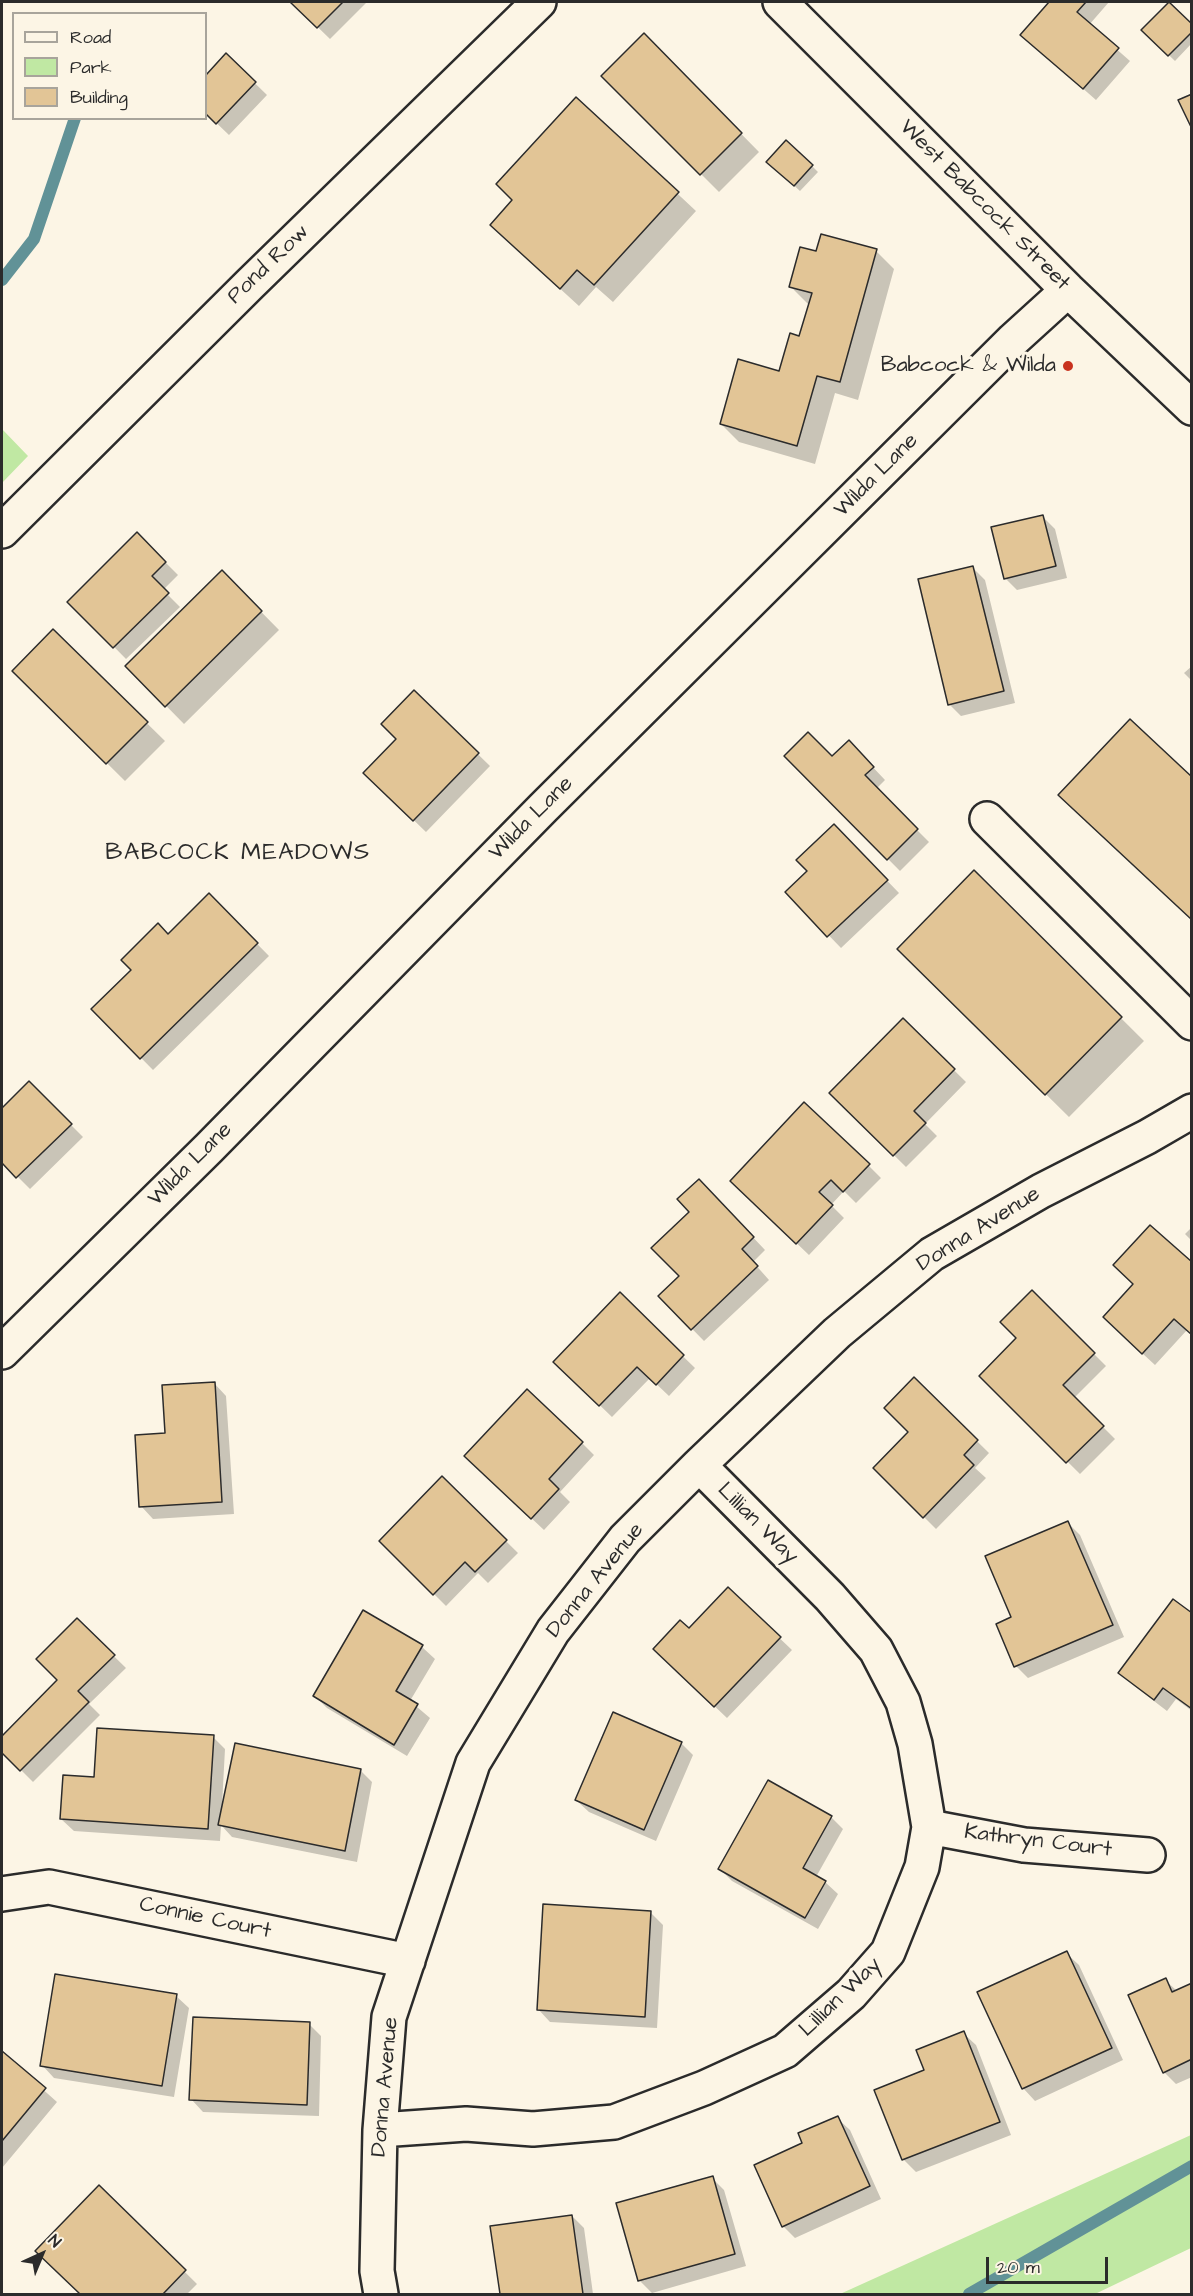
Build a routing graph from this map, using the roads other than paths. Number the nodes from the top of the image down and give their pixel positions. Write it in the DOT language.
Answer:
graph roads {
  1 [pos="539,2"];
  2 [pos="780,2"];
  3 [pos="1068,290"];
  4 [pos="1191,408"];
  5 [pos="2,531"];
  6 [pos="987,819"];
  7 [pos="1191,1023"];
  8 [pos="1191,1111"];
  9 [pos="2,1352"];
  10 [pos="699,1466"];
  11 [pos="929,1827"];
  12 [pos="1148,1855"];
  13 [pos="2,1894"];
  14 [pos="408,1961"];
  15 [pos="380,2130"];
  16 [pos="381,2295"];
  1 -- 5 [label="street, Pond Row"];
  2 -- 3 [label="street, West Babcock Street"];
  3 -- 4 [label="street, West Babcock Street"];
  3 -- 9 [label="street, Wilda Lane"];
  6 -- 7 [label="street"];
  8 -- 10 [label="street, Donna Avenue"];
  10 -- 11 [label="street, Lillian Way"];
  10 -- 14 [label="street, Donna Avenue"];
  11 -- 12 [label="street, Kathryn Court"];
  11 -- 15 [label="street, Lillian Way"];
  13 -- 14 [label="street, Connie Court"];
  14 -- 15 [label="street, Donna Avenue"];
  15 -- 16 [label="street, Donna Avenue"];
}
